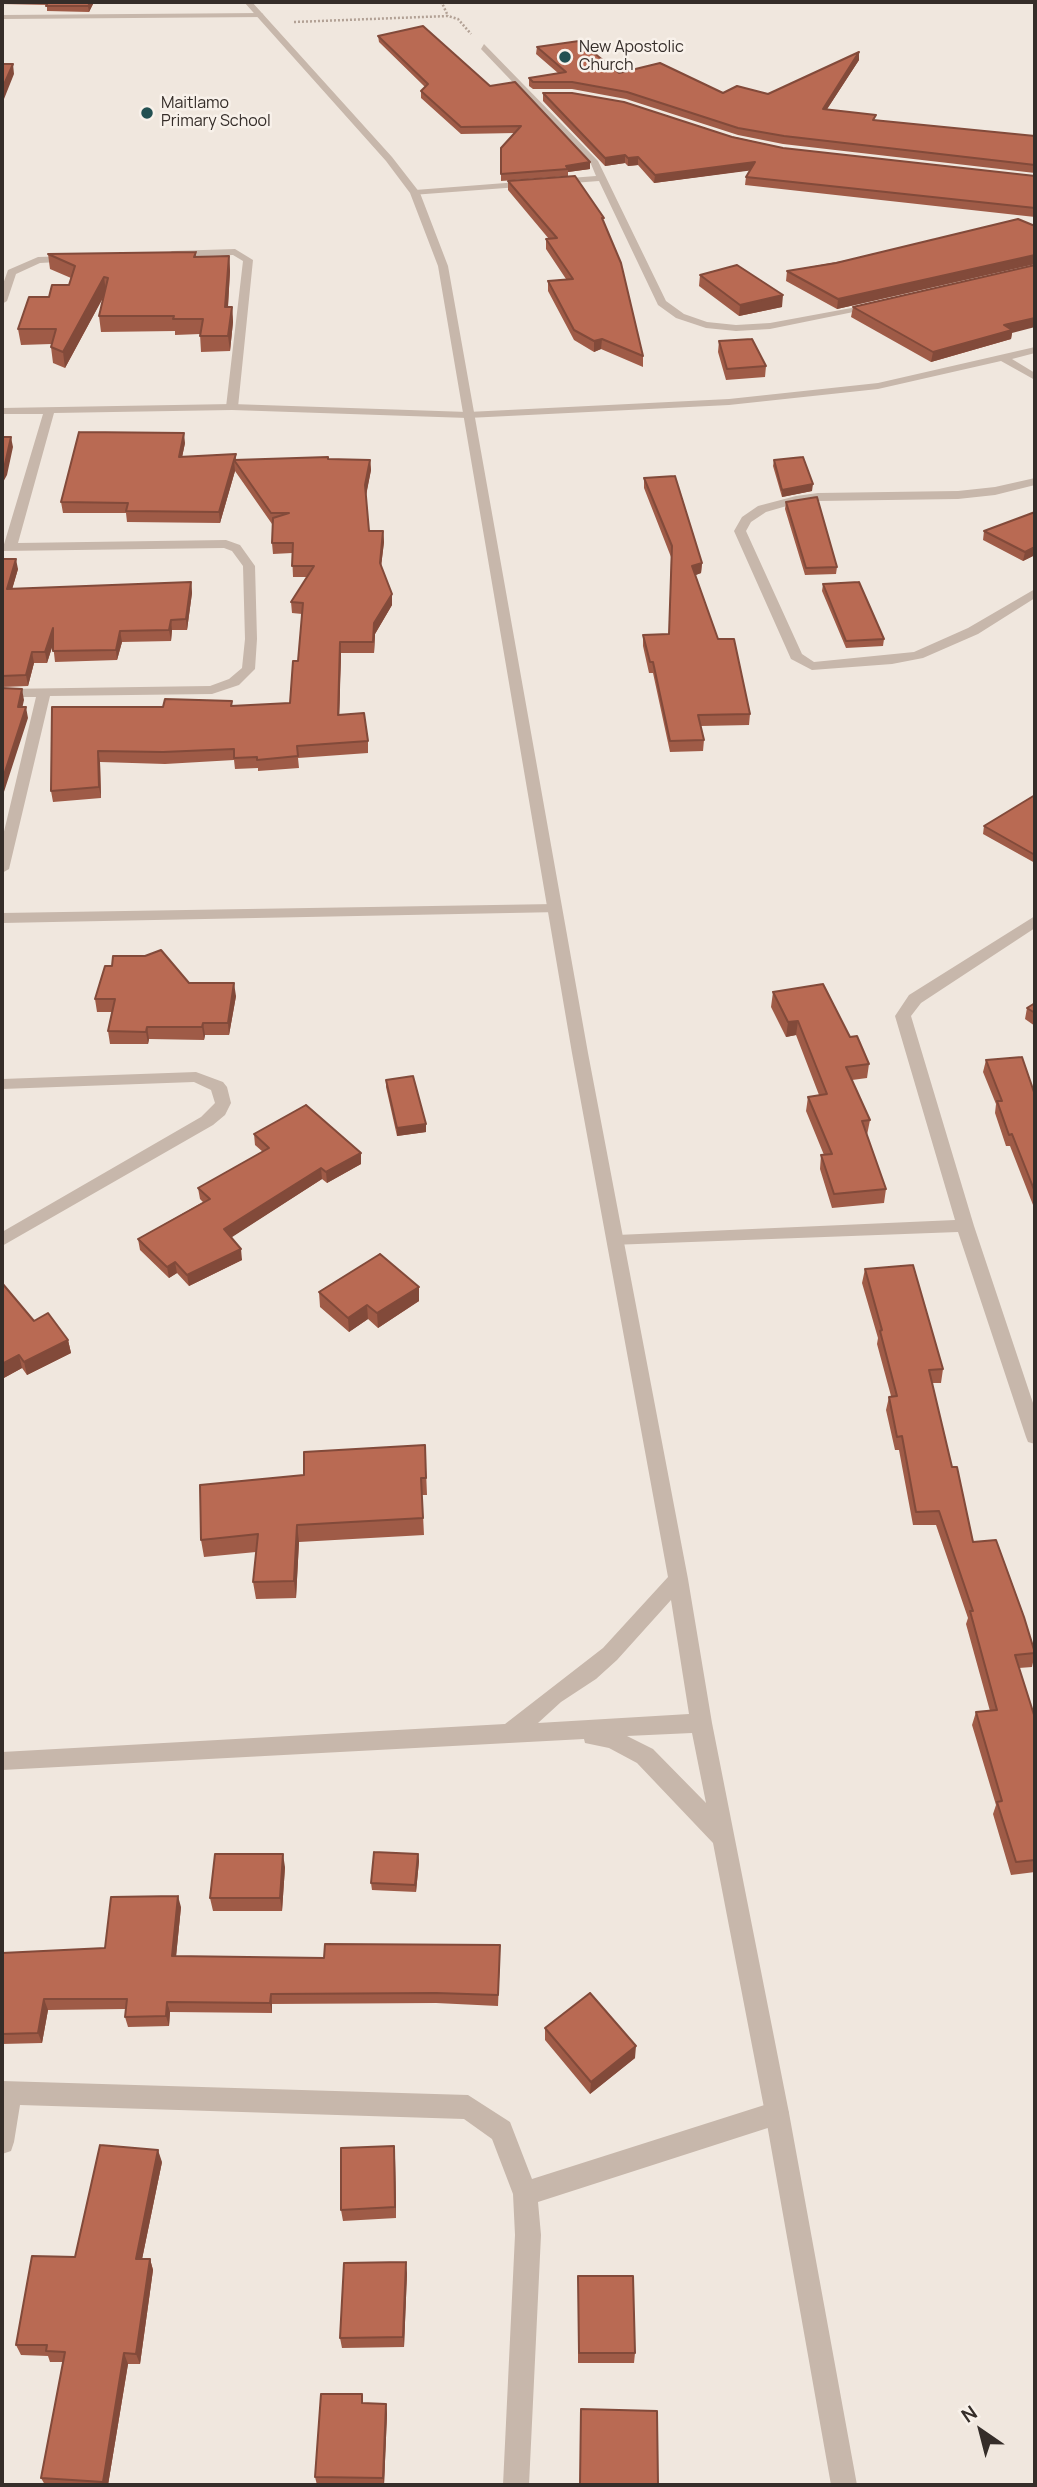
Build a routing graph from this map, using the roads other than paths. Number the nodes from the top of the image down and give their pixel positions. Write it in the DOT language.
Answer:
graph roads {
  1 [pos="248,2"];
  2 [pos="2,17"];
  3 [pos="265,19"];
  4 [pos="484,47"];
  5 [pos="548,94"];
  6 [pos="529,95"];
  7 [pos="603,178"];
  8 [pos="415,193"];
  9 [pos="166,254"];
  10 [pos="88,258"];
  11 [pos="2,301"];
  12 [pos="889,303"];
  13 [pos="1035,350"];
  14 [pos="1003,358"];
  15 [pos="1035,377"];
  16 [pos="232,407"];
  17 [pos="50,409"];
  18 [pos="2,411"];
  19 [pos="468,415"];
  20 [pos="1035,482"];
  21 [pos="6,547"];
  22 [pos="1035,593"];
  23 [pos="44,692"];
  24 [pos="2,693"];
  25 [pos="2,869"];
  26 [pos="555,909"];
  27 [pos="2,918"];
  28 [pos="1035,921"];
  29 [pos="2,1084"];
  30 [pos="965,1226"];
  31 [pos="2,1240"];
  32 [pos="617,1241"];
  33 [pos="1035,1437"];
  34 [pos="678,1579"];
  35 [pos="701,1723"];
  36 [pos="561,1731"];
  37 [pos="509,1734"];
  38 [pos="2,1761"];
  39 [pos="724,1840"];
  40 [pos="6,2093"];
  41 [pos="777,2113"];
  42 [pos="2,2142"];
  43 [pos="525,2194"];
  44 [pos="516,2485"];
  45 [pos="844,2485"];
  1 -- 3 [label="street"];
  2 -- 3 [label="street"];
  3 -- 8 [label="street"];
  4 -- 6 [label="street"];
  5 -- 6 [label="street"];
  6 -- 7 [label="street"];
  7 -- 8 [label="street"];
  7 -- 12 [label="street"];
  8 -- 19 [label="street"];
  9 -- 16 [label="street"];
  10 -- 11 [label="street"];
  13 -- 14 [label="street"];
  14 -- 15 [label="street"];
  14 -- 19 [label="street"];
  16 -- 17 [label="street"];
  16 -- 19 [label="street"];
  17 -- 18 [label="street"];
  17 -- 21 [label="street"];
  19 -- 26 [label="street"];
  20 -- 22 [label="street"];
  21 -- 23 [label="street"];
  23 -- 24 [label="street"];
  23 -- 25 [label="street"];
  26 -- 27 [label="street"];
  26 -- 32 [label="street"];
  28 -- 30 [label="street"];
  29 -- 31 [label="street"];
  30 -- 32 [label="street"];
  30 -- 33 [label="street"];
  32 -- 34 [label="street"];
  34 -- 35 [label="street"];
  34 -- 37 [label="street"];
  35 -- 36 [label="street"];
  35 -- 39 [label="street"];
  36 -- 37 [label="street"];
  36 -- 39 [label="street"];
  37 -- 38 [label="street"];
  39 -- 41 [label="street"];
  40 -- 42 [label="street"];
  40 -- 43 [label="street"];
  41 -- 43 [label="street"];
  41 -- 45 [label="street"];
  43 -- 44 [label="street"];
}
